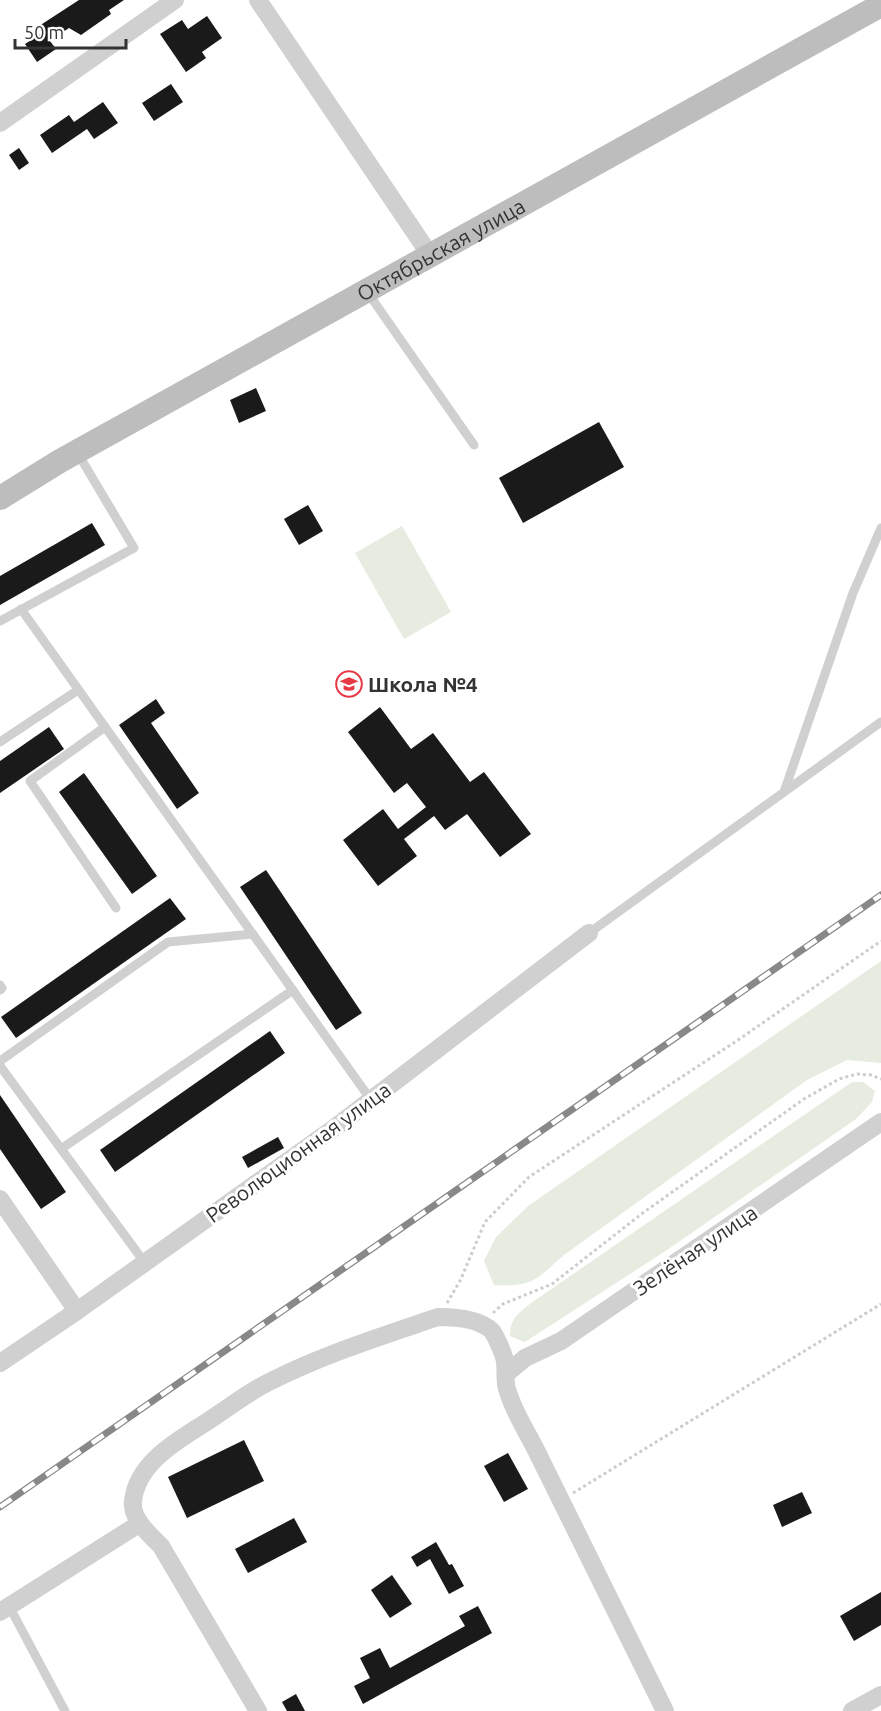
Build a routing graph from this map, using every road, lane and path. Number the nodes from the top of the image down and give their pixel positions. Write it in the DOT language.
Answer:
graph roads {
  1 [pos="175,0"];
  2 [pos="258,0"];
  3 [pos="881,5"];
  4 [pos="0,123"];
  5 [pos="430,255"];
  6 [pos="366,291"];
  7 [pos="474,445"];
  8 [pos="77,452"];
  9 [pos="0,498"];
  10 [pos="881,528"];
  11 [pos="21,609"];
  12 [pos="0,621"];
  13 [pos="78,690"];
  14 [pos="881,722"];
  15 [pos="105,727"];
  16 [pos="0,742"];
  17 [pos="784,792"];
  18 [pos="116,908"];
  19 [pos="589,933"];
  20 [pos="253,934"];
  21 [pos="881,941"];
  22 [pos="293,990"];
  23 [pos="0,1064"];
  24 [pos="881,1079"];
  25 [pos="371,1100"];
  26 [pos="881,1122"];
  27 [pos="62,1149"];
  28 [pos="0,1199"];
  29 [pos="145,1263"];
  30 [pos="881,1304"];
  31 [pos="77,1311"];
  32 [pos="446,1317"];
  33 [pos="481,1324"];
  34 [pos="0,1363"];
  35 [pos="507,1373"];
  36 [pos="561,1501"];
  37 [pos="140,1524"];
  38 [pos="5,1609"];
  39 [pos="881,1695"];
  40 [pos="65,1711"];
  41 [pos="258,1711"];
  42 [pos="665,1711"];
  43 [pos="852,1711"];
  1 -- 4 [label="street"];
  2 -- 5 [label="street"];
  3 -- 5 [label="main road, Октябрьская улица"];
  5 -- 6 [label="main road, Октябрьская улица"];
  6 -- 7 [label="lane"];
  6 -- 8 [label="main road, Октябрьская улица"];
  8 -- 9 [label="main road, Октябрьская улица"];
  8 -- 11 [label="lane"];
  10 -- 17 [label="lane"];
  11 -- 12 [label="lane"];
  11 -- 13 [label="lane"];
  13 -- 15 [label="lane"];
  13 -- 16 [label="lane"];
  14 -- 17 [label="lane"];
  15 -- 18 [label="lane"];
  15 -- 20 [label="lane"];
  17 -- 19 [label="lane"];
  19 -- 25 [label="street, Революционная улица"];
  20 -- 22 [label="lane"];
  20 -- 23 [label="lane"];
  21 -- 32 [label="path"];
  22 -- 25 [label="lane"];
  22 -- 27 [label="lane"];
  23 -- 27 [label="lane"];
  24 -- 33 [label="path"];
  25 -- 29 [label="street, Революционная улица"];
  26 -- 35 [label="street, Зелёная улица"];
  27 -- 29 [label="lane"];
  28 -- 31 [label="street"];
  29 -- 31 [label="street, Революционная улица"];
  30 -- 36 [label="path"];
  31 -- 34 [label="street, Революционная улица"];
  32 -- 33 [label="street"];
  32 -- 37 [label="street"];
  33 -- 35 [label="street"];
  35 -- 36 [label="street"];
  36 -- 42 [label="street"];
  37 -- 38 [label="street"];
  37 -- 41 [label="street"];
  38 -- 40 [label="lane"];
  39 -- 43 [label="street"];
}
